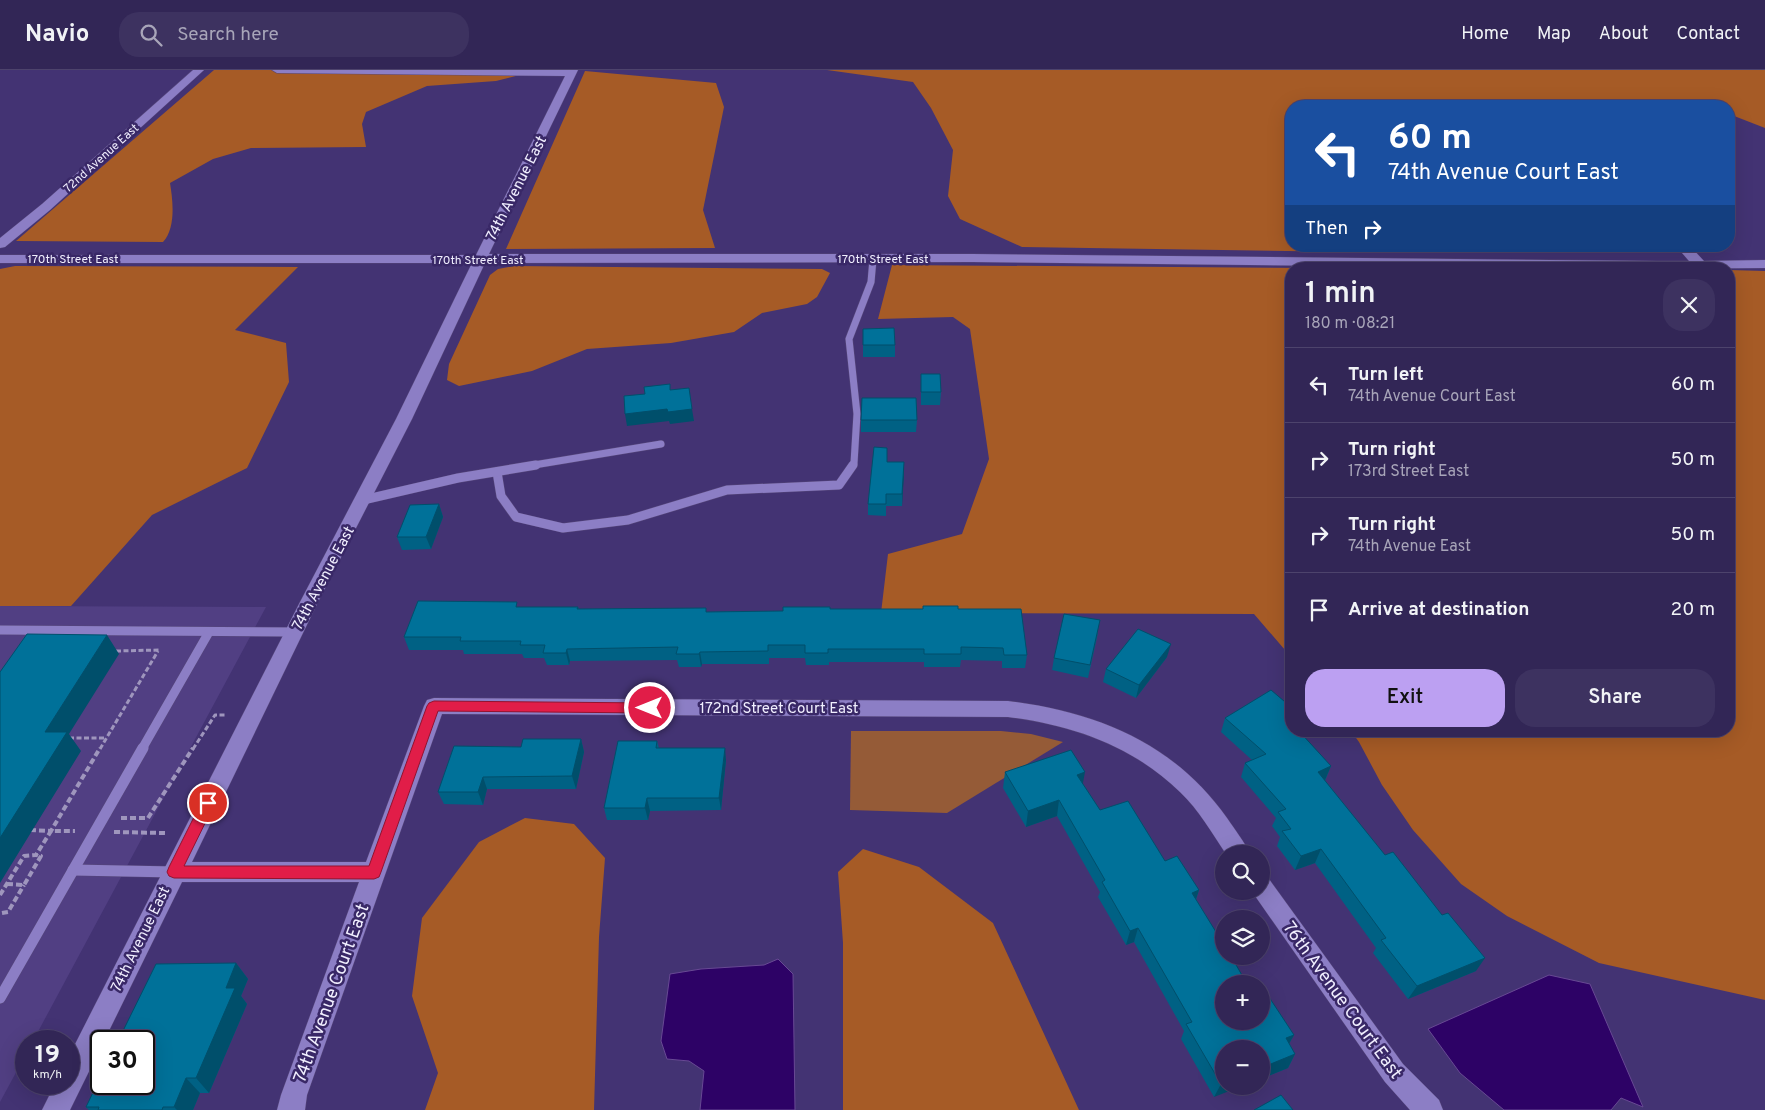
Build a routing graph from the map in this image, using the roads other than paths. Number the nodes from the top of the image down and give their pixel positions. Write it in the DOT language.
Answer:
graph roads {
  1 [pos="200,70"];
  2 [pos="277,70"];
  3 [pos="573,72"];
  4 [pos="0,244"];
  5 [pos="1688,252"];
  6 [pos="0,259"];
  7 [pos="873,259"];
  8 [pos="480,260"];
  9 [pos="1458,262"];
  10 [pos="1699,262"];
  11 [pos="1735,264"];
  12 [pos="1765,264"];
  13 [pos="661,444"];
  14 [pos="497,472"];
  15 [pos="363,500"];
  16 [pos="0,630"];
  17 [pos="209,632"];
  18 [pos="294,632"];
  19 [pos="434,706"];
  20 [pos="1233,845"];
  21 [pos="73,870"];
  22 [pos="174,872"];
  23 [pos="374,872"];
  24 [pos="1270,899"];
  25 [pos="0,998"];
  26 [pos="56,1110"];
  27 [pos="291,1110"];
  28 [pos="1429,1110"];
  1 -- 4 [label="street, 72nd Avenue East"];
  2 -- 3 [label="street"];
  3 -- 8 [label="street, 74th Avenue East"];
  5 -- 10 [label="street"];
  6 -- 8 [label="street, 170th Street East"];
  7 -- 8 [label="street, 170th Street East"];
  7 -- 9 [label="street, 170th Street East"];
  7 -- 14 [label="lane"];
  8 -- 15 [label="street, 74th Avenue East"];
  11 -- 12 [label="street, 170th Street East"];
  13 -- 14 [label="lane"];
  14 -- 15 [label="lane"];
  15 -- 18 [label="street, 74th Avenue East"];
  16 -- 17 [label="lane"];
  17 -- 18 [label="lane"];
  17 -- 21 [label="lane"];
  18 -- 22 [label="street, 74th Avenue East"];
  19 -- 20 [label="street, 172nd Street Court East"];
  19 -- 23 [label="street, 74th Avenue Court East"];
  21 -- 22 [label="lane"];
  21 -- 25 [label="lane"];
  22 -- 23 [label="street"];
  22 -- 26 [label="street, 74th Avenue East"];
  23 -- 27 [label="street, 74th Avenue Court East"];
  24 -- 28 [label="street, 76th Avenue Court East"];
}
